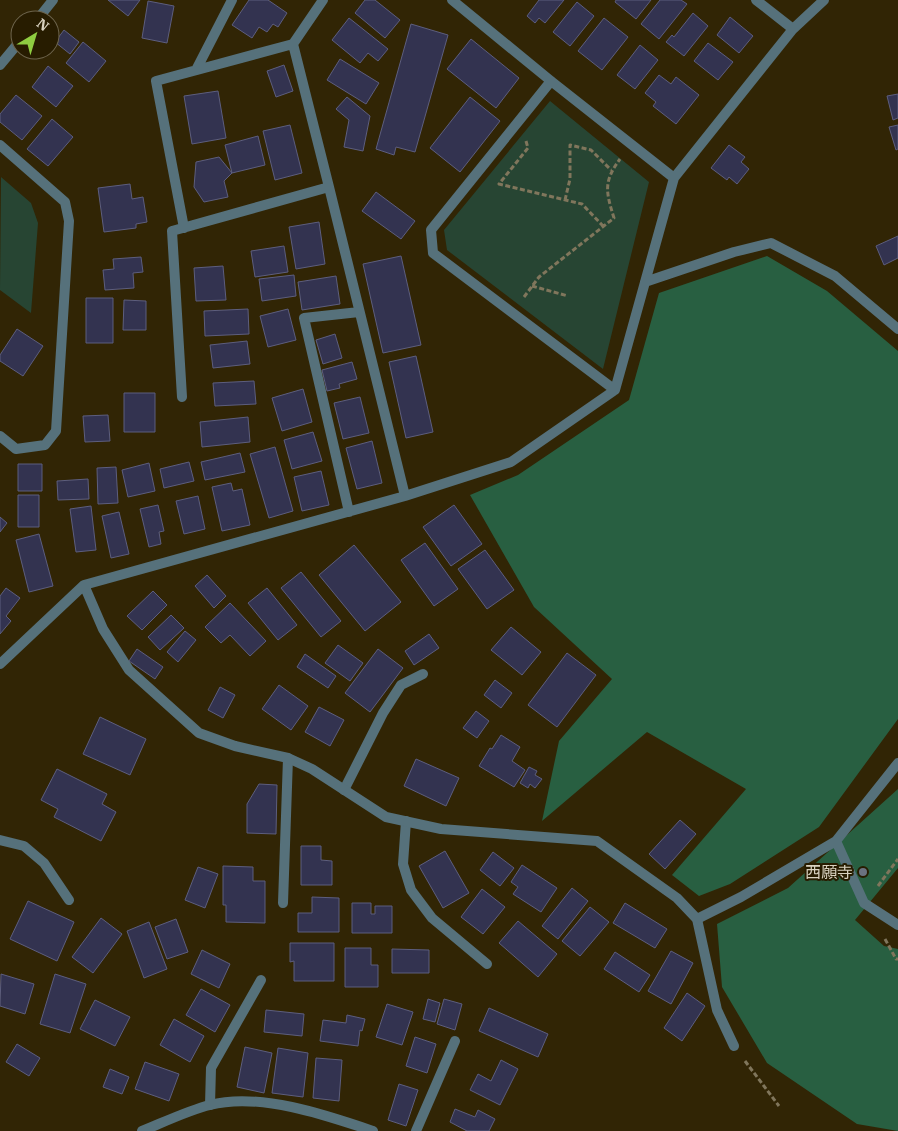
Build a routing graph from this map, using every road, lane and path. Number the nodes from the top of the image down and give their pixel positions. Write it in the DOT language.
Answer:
graph roads {
  1 [pos="53,0"];
  2 [pos="232,0"];
  3 [pos="324,0"];
  4 [pos="452,0"];
  5 [pos="756,0"];
  6 [pos="824,0"];
  7 [pos="45,10"];
  8 [pos="793,29"];
  9 [pos="293,44"];
  10 [pos="10,53"];
  11 [pos="0,65"];
  12 [pos="196,70"];
  13 [pos="551,81"];
  14 [pos="518,122"];
  15 [pos="631,144"];
  16 [pos="0,145"];
  17 [pos="611,170"];
  18 [pos="674,178"];
  19 [pos="328,188"];
  20 [pos="565,200"];
  21 [pos="603,226"];
  22 [pos="184,228"];
  23 [pos="645,282"];
  24 [pos="532,286"];
  25 [pos="568,296"];
  26 [pos="360,312"];
  27 [pos="512,312"];
  28 [pos="898,329"];
  29 [pos="615,390"];
  30 [pos="182,397"];
  31 [pos="0,436"];
  32 [pos="405,496"];
  33 [pos="349,512"];
  34 [pos="84,585"];
  35 [pos="0,664"];
  36 [pos="423,674"];
  37 [pos="288,758"];
  38 [pos="898,763"];
  39 [pos="344,790"];
  40 [pos="406,821"];
  41 [pos="0,840"];
  42 [pos="836,841"];
  43 [pos="69,900"];
  44 [pos="283,903"];
  45 [pos="698,919"];
  46 [pos="898,925"];
  47 [pos="487,964"];
  48 [pos="261,980"];
  49 [pos="455,1041"];
  50 [pos="734,1046"];
  51 [pos="210,1104"];
  52 [pos="779,1106"];
  53 [pos="359,1129"];
  54 [pos="142,1131"];
  55 [pos="373,1131"];
  56 [pos="416,1131"];
  1 -- 7 [label="street"];
  2 -- 12 [label="street"];
  3 -- 9 [label="street"];
  4 -- 13 [label="street"];
  5 -- 8 [label="street"];
  6 -- 8 [label="street"];
  8 -- 18 [label="street"];
  9 -- 12 [label="street"];
  9 -- 19 [label="street"];
  10 -- 11 [label="street"];
  12 -- 22 [label="street"];
  13 -- 14 [label="street"];
  13 -- 15 [label="street"];
  14 -- 20 [label="path"];
  14 -- 27 [label="street"];
  15 -- 17 [label="path"];
  15 -- 18 [label="street"];
  16 -- 31 [label="street"];
  17 -- 20 [label="path"];
  17 -- 21 [label="path"];
  18 -- 23 [label="street"];
  19 -- 22 [label="street"];
  19 -- 26 [label="street"];
  20 -- 21 [label="path"];
  21 -- 24 [label="path"];
  22 -- 30 [label="street"];
  23 -- 28 [label="street"];
  23 -- 29 [label="street"];
  24 -- 25 [label="path"];
  24 -- 27 [label="path"];
  26 -- 32 [label="street"];
  26 -- 33 [label="street"];
  27 -- 29 [label="street"];
  29 -- 32 [label="street"];
  32 -- 33 [label="street"];
  33 -- 34 [label="street"];
  34 -- 35 [label="street"];
  34 -- 37 [label="street"];
  36 -- 39 [label="street"];
  37 -- 39 [label="street"];
  37 -- 44 [label="street"];
  38 -- 42 [label="street"];
  39 -- 40 [label="street"];
  40 -- 45 [label="street"];
  40 -- 47 [label="street"];
  41 -- 43 [label="street"];
  42 -- 45 [label="street"];
  42 -- 46 [label="street"];
  45 -- 50 [label="street"];
  48 -- 51 [label="street"];
  49 -- 56 [label="street"];
  50 -- 52 [label="path"];
  51 -- 53 [label="street"];
  51 -- 54 [label="street"];
  53 -- 55 [label="street"];
}
